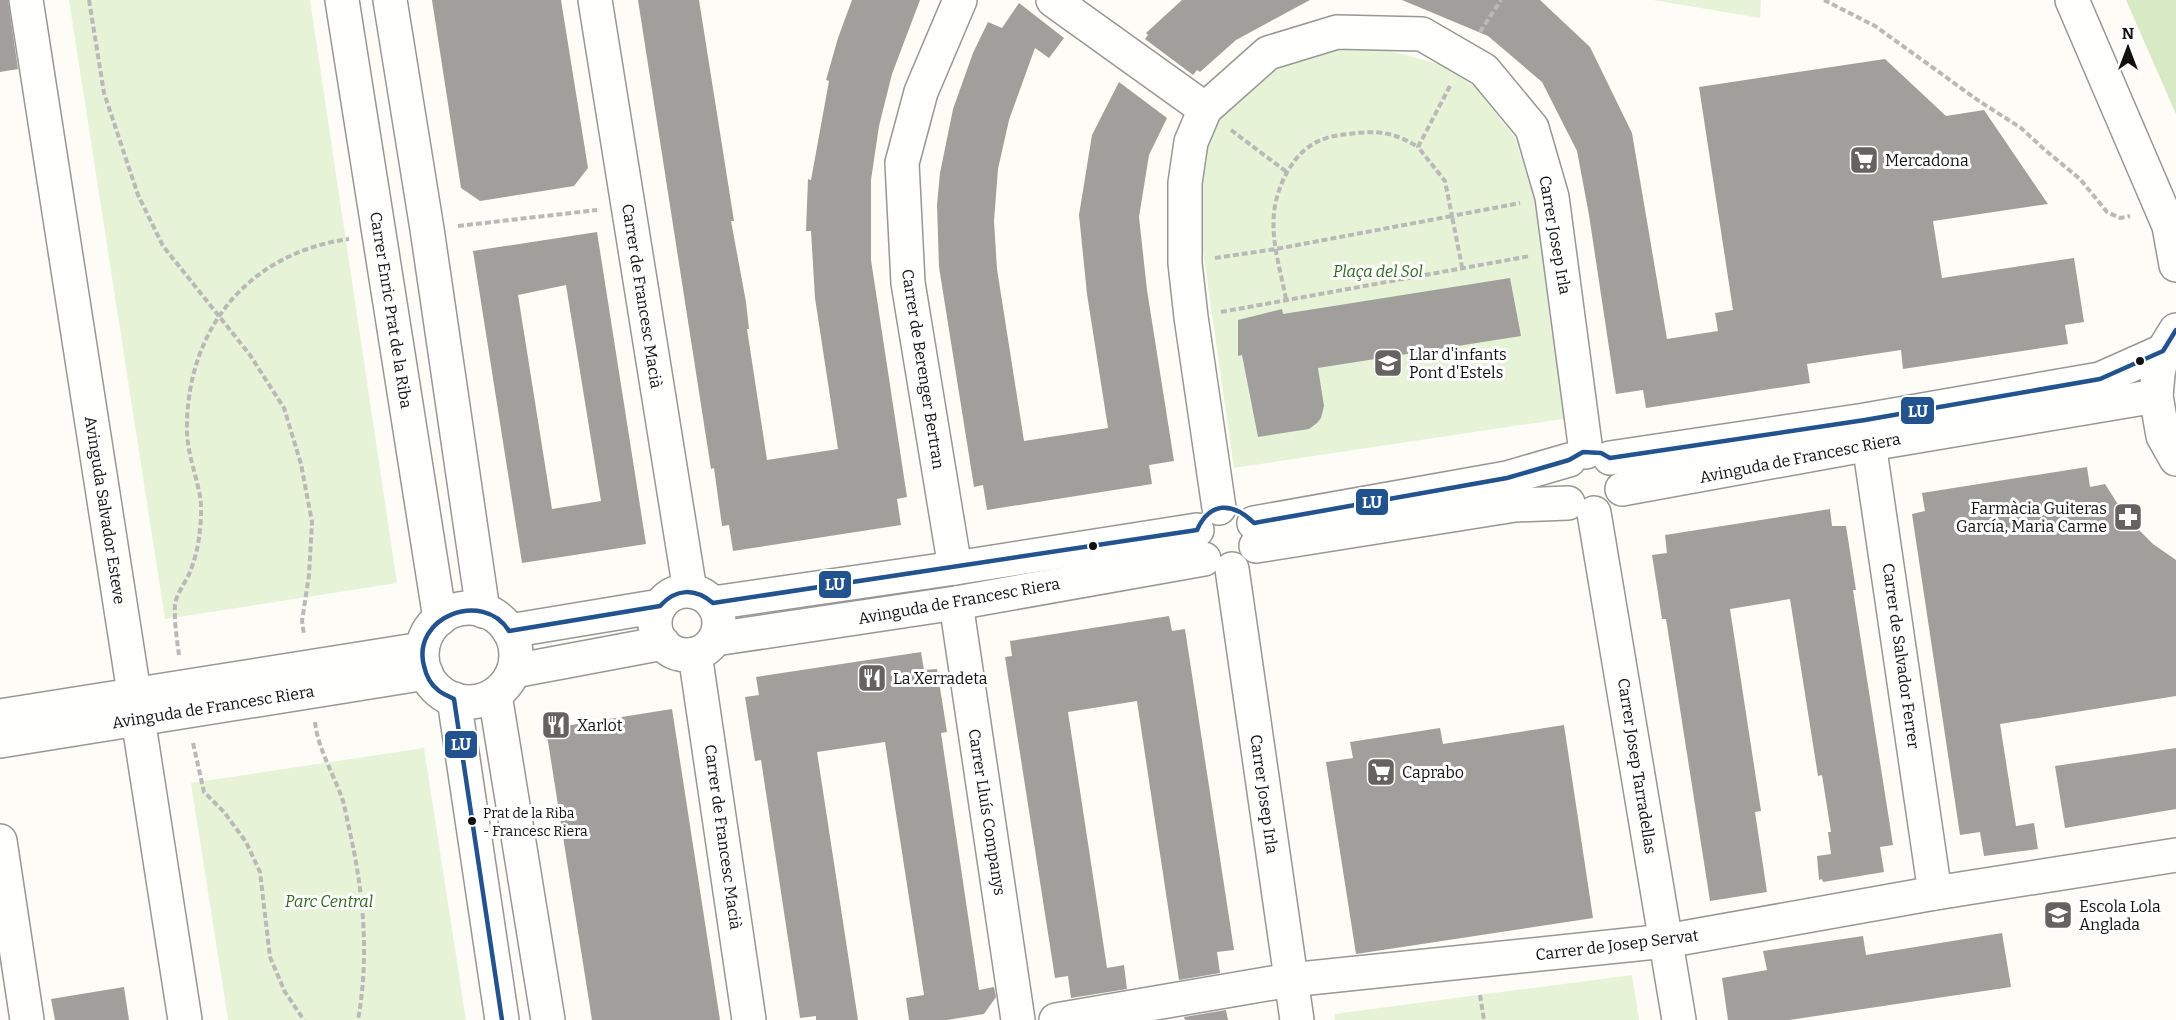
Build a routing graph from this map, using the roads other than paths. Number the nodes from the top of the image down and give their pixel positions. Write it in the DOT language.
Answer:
graph roads {
  1 [pos="26,0"];
  2 [pos="342,0"];
  3 [pos="390,0"];
  4 [pos="595,0"];
  5 [pos="960,0"];
  6 [pos="1053,0"];
  7 [pos="2072,0"];
  8 [pos="1205,109"];
  9 [pos="2169,223"];
  10 [pos="2176,265"];
  11 [pos="2170,340"];
  12 [pos="2156,396"];
  13 [pos="1867,432"];
  14 [pos="1589,456"];
  15 [pos="2176,459"];
  16 [pos="1622,489"];
  17 [pos="1581,508"];
  18 [pos="1255,535"];
  19 [pos="1213,542"];
  20 [pos="955,568"];
  21 [pos="702,597"];
  22 [pos="956,603"];
  23 [pos="660,606"];
  24 [pos="483,610"];
  25 [pos="440,619"];
  26 [pos="509,631"];
  27 [pos="663,643"];
  28 [pos="705,646"];
  29 [pos="424,661"];
  30 [pos="504,683"];
  31 [pos="454,699"];
  32 [pos="136,707"];
  33 [pos="0,716"];
  34 [pos="0,741"];
  35 [pos="0,841"];
  36 [pos="2176,855"];
  37 [pos="1935,893"];
  38 [pos="1666,941"];
  39 [pos="1290,980"];
  40 [pos="27,1020"];
  41 [pos="185,1020"];
  42 [pos="502,1020"];
  43 [pos="548,1020"];
  44 [pos="749,1020"];
  45 [pos="1018,1020"];
  46 [pos="1056,1020"];
  47 [pos="1297,1020"];
  48 [pos="1679,1020"];
  1 -- 32 [label="street, Avinguda Salvador Esteve"];
  2 -- 25 [label="street, Carrer Enric Prat de la Riba"];
  3 -- 24 [label="street"];
  4 -- 21 [label="street, Carrer de Francesc Macià"];
  5 -- 20 [label="street, Carrer de Berenger Bertran"];
  6 -- 8 [label="street"];
  7 -- 9 [label="street"];
  8 -- 14 [label="street, Carrer Josep Irla"];
  8 -- 19 [label="street, Carrer Josep Irla"];
  9 -- 10 [label="street"];
  11 -- 12 [label="street"];
  11 -- 13 [label="street, Avinguda de Francesc Riera"];
  12 -- 13 [label="street, Avinguda de Francesc Riera"];
  12 -- 15 [label="street"];
  13 -- 14 [label="street, Avinguda de Francesc Riera"];
  13 -- 16 [label="street, Avinguda de Francesc Riera"];
  13 -- 37 [label="street, Carrer de Salvador Ferrer"];
  14 -- 16 [label="street"];
  14 -- 17 [label="street"];
  14 -- 18 [label="street, Avinguda de Francesc Riera"];
  16 -- 17 [label="street"];
  17 -- 18 [label="street"];
  17 -- 38 [label="street, Carrer Josep Tarradellas"];
  18 -- 19 [label="street"];
  18 -- 19 [label="street"];
  19 -- 20 [label="street, Avinguda de Francesc Riera"];
  19 -- 22 [label="street, Avinguda de Francesc Riera"];
  19 -- 39 [label="street, Carrer Josep Irla"];
  20 -- 21 [label="street, Avinguda de Francesc Riera"];
  21 -- 23 [label="street"];
  21 -- 28 [label="street"];
  22 -- 28 [label="street, Avinguda de Francesc Riera"];
  22 -- 45 [label="street, Carrer Lluís Companys"];
  23 -- 26 [label="street"];
  23 -- 27 [label="street"];
  24 -- 25 [label="street"];
  24 -- 26 [label="street"];
  25 -- 29 [label="street"];
  26 -- 30 [label="street"];
  27 -- 28 [label="street"];
  27 -- 30 [label="street"];
  28 -- 44 [label="street, Carrer de Francesc Macià"];
  29 -- 31 [label="street"];
  29 -- 32 [label="street, Avinguda de Francesc Riera"];
  30 -- 31 [label="street"];
  30 -- 43 [label="street"];
  31 -- 42 [label="street"];
  32 -- 33 [label="street, Avinguda de Francesc Riera"];
  32 -- 34 [label="street, Avinguda de Francesc Riera"];
  32 -- 41 [label="street, Avinguda Salvador Esteve"];
  35 -- 40 [label="street"];
  36 -- 37 [label="street, Carrer de Josep Servat"];
  37 -- 38 [label="street, Carrer de Josep Servat"];
  38 -- 39 [label="street, Carrer de Josep Servat"];
  38 -- 48 [label="street, Carrer Josep Tarradellas"];
  39 -- 46 [label="street, Carrer de Josep Servat"];
  39 -- 47 [label="street, Carrer Josep Irla"];
}
